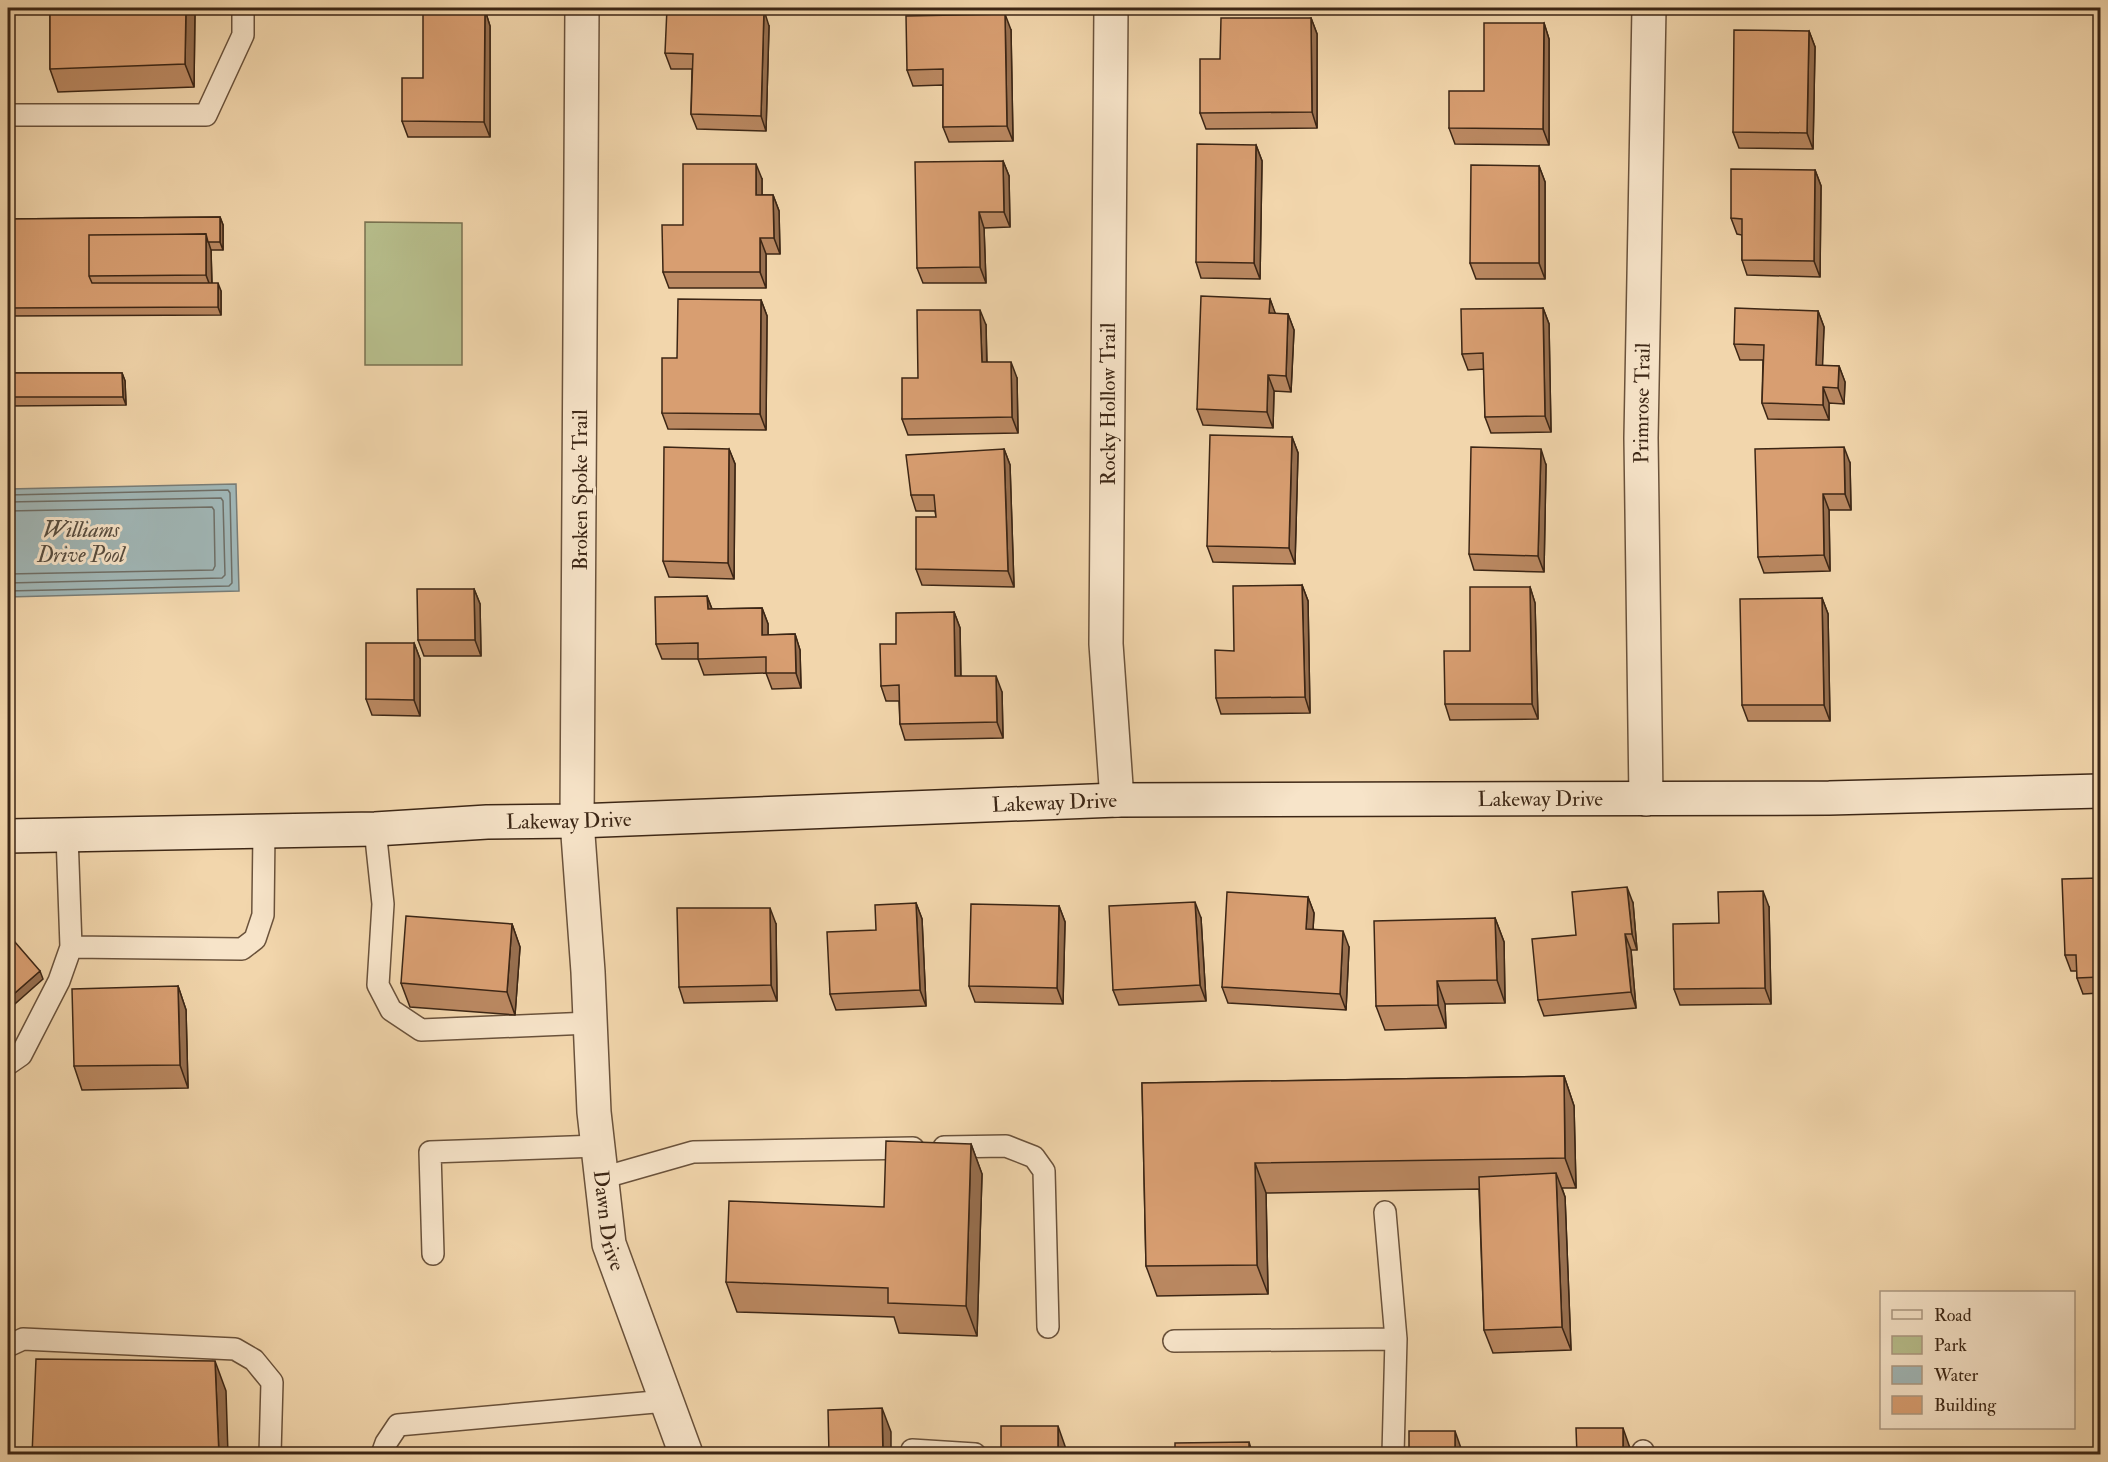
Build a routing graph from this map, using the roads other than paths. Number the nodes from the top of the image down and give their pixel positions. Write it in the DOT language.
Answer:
graph roads {
  1 [pos="243,8"];
  2 [pos="582,8"];
  3 [pos="1111,8"];
  4 [pos="1649,8"];
  5 [pos="8,116"];
  6 [pos="2100,791"];
  7 [pos="1646,799"];
  8 [pos="1117,800"];
  9 [pos="577,821"];
  10 [pos="375,829"];
  11 [pos="264,831"];
  12 [pos="67,835"];
  13 [pos="8,836"];
  14 [pos="71,947"];
  15 [pos="588,972"];
  16 [pos="590,1023"];
  17 [pos="8,1064"];
  18 [pos="598,1146"];
  19 [pos="602,1178"];
  20 [pos="1385,1212"];
  21 [pos="433,1254"];
  22 [pos="1048,1327"];
  23 [pos="1396,1339"];
  24 [pos="1174,1341"];
  25 [pos="8,1346"];
  26 [pos="666,1401"];
  27 [pos="270,1455"];
  28 [pos="382,1455"];
  29 [pos="686,1455"];
  30 [pos="912,1455"];
  31 [pos="975,1455"];
  32 [pos="1393,1455"];
  1 -- 5 [label="lane"];
  2 -- 9 [label="street, Broken Spoke Trail"];
  3 -- 8 [label="street, Rocky Hollow Trail"];
  4 -- 7 [label="street, Primrose Trail"];
  6 -- 7 [label="street, Lakeway Drive"];
  7 -- 8 [label="street, Lakeway Drive"];
  8 -- 9 [label="street, Lakeway Drive"];
  9 -- 10 [label="street, Lakeway Drive"];
  9 -- 15 [label="street, Broken Spoke Trail"];
  10 -- 11 [label="street, Lakeway Drive"];
  10 -- 16 [label="lane"];
  11 -- 12 [label="street, Lakeway Drive"];
  11 -- 14 [label="lane"];
  12 -- 13 [label="street, Lakeway Drive"];
  12 -- 14 [label="lane"];
  14 -- 17 [label="lane"];
  15 -- 16 [label="street, Dawn Drive"];
  16 -- 18 [label="street, Dawn Drive"];
  18 -- 19 [label="street, Dawn Drive"];
  18 -- 21 [label="lane"];
  19 -- 22 [label="lane"];
  19 -- 26 [label="street, Dawn Drive"];
  20 -- 23 [label="lane"];
  23 -- 24 [label="lane"];
  23 -- 32 [label="lane"];
  25 -- 27 [label="lane"];
  26 -- 28 [label="lane"];
  26 -- 29 [label="street, Dawn Drive"];
  30 -- 31 [label="lane"];
}
